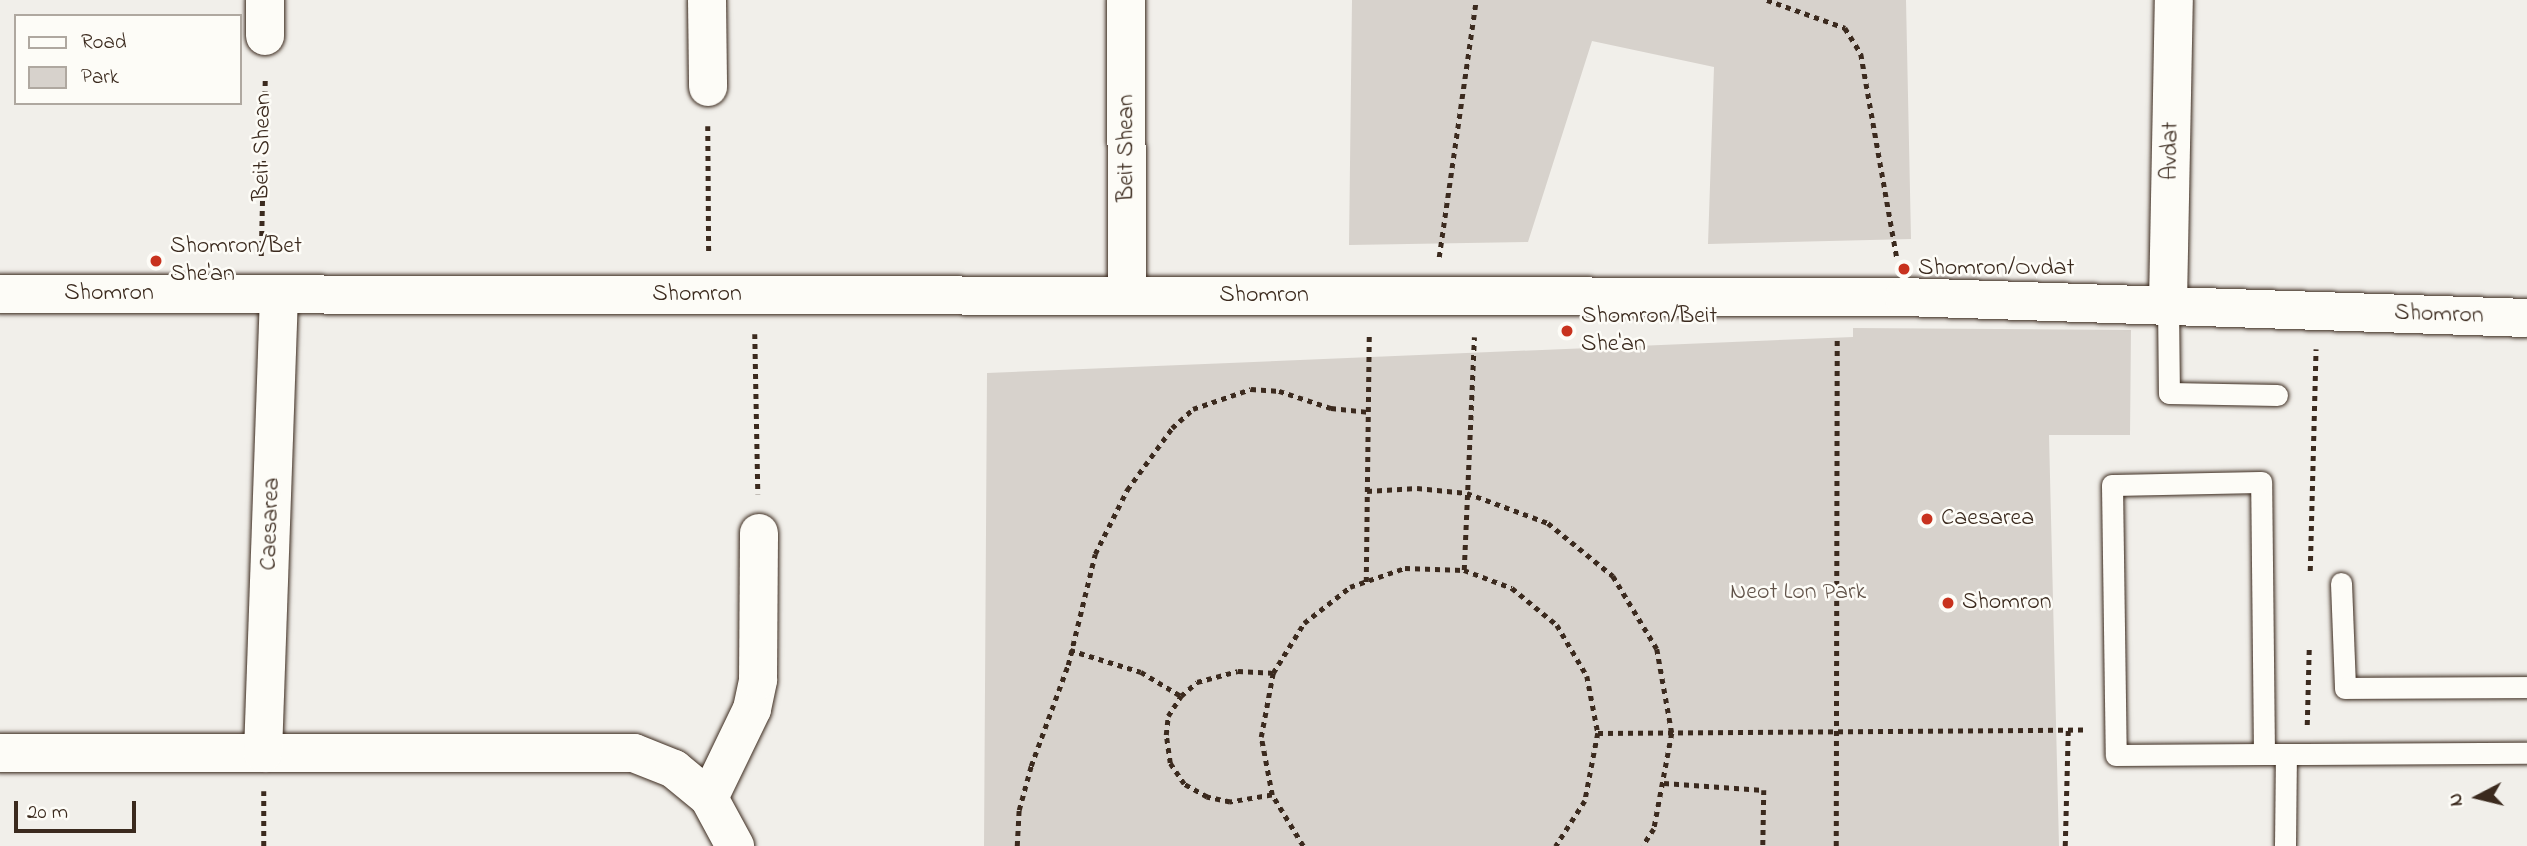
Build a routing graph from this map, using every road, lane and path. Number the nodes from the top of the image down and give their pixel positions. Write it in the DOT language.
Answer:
graph roads {
  1 [pos="707,0"];
  2 [pos="1126,0"];
  3 [pos="1476,0"];
  4 [pos="1767,0"];
  5 [pos="2174,0"];
  6 [pos="265,18"];
  7 [pos="708,87"];
  8 [pos="0,294"];
  9 [pos="270,294"];
  10 [pos="709,295"];
  11 [pos="755,295"];
  12 [pos="1127,296"];
  13 [pos="1370,296"];
  14 [pos="1433,296"];
  15 [pos="1476,296"];
  16 [pos="1837,297"];
  17 [pos="1904,297"];
  18 [pos="2168,303"];
  19 [pos="2317,309"];
  20 [pos="2527,318"];
  21 [pos="2277,395"];
  22 [pos="1368,412"];
  23 [pos="1367,491"];
  24 [pos="1467,492"];
  25 [pos="759,533"];
  26 [pos="1464,570"];
  27 [pos="2310,573"];
  28 [pos="1366,582"];
  29 [pos="2341,583"];
  30 [pos="2309,643"];
  31 [pos="1070,650"];
  32 [pos="1273,673"];
  33 [pos="2527,687"];
  34 [pos="1181,696"];
  35 [pos="2068,730"];
  36 [pos="1836,731"];
  37 [pos="1598,733"];
  38 [pos="1672,733"];
  39 [pos="0,753"];
  40 [pos="263,753"];
  41 [pos="2527,753"];
  42 [pos="2264,754"];
  43 [pos="2296,754"];
  44 [pos="2116,755"];
  45 [pos="1663,783"];
  46 [pos="1272,795"];
  47 [pos="709,798"];
  48 [pos="264,846"];
  49 [pos="735,846"];
  50 [pos="1017,846"];
  51 [pos="1302,846"];
  52 [pos="1556,846"];
  53 [pos="1643,846"];
  54 [pos="1763,846"];
  55 [pos="1836,846"];
  56 [pos="2065,846"];
  57 [pos="2285,846"];
  1 -- 7 [label="street"];
  2 -- 12 [label="street, Beit Shean"];
  3 -- 14 [label="path"];
  4 -- 17 [label="path"];
  5 -- 18 [label="street, Avdat"];
  6 -- 9 [label="path, Beit Shean"];
  7 -- 10 [label="path"];
  8 -- 9 [label="street, Shomron"];
  9 -- 10 [label="street, Shomron"];
  9 -- 40 [label="street, Caesarea"];
  10 -- 11 [label="street, Shomron"];
  11 -- 12 [label="street, Shomron"];
  11 -- 25 [label="path"];
  12 -- 13 [label="street, Shomron"];
  13 -- 14 [label="street, Shomron"];
  13 -- 22 [label="path"];
  14 -- 15 [label="street, Shomron"];
  15 -- 16 [label="street, Shomron"];
  15 -- 24 [label="path"];
  16 -- 17 [label="street, Shomron"];
  16 -- 36 [label="path"];
  17 -- 18 [label="street, Shomron"];
  18 -- 19 [label="street, Shomron"];
  18 -- 21 [label="lane"];
  19 -- 20 [label="street, Shomron"];
  19 -- 27 [label="path"];
  22 -- 23 [label="path"];
  22 -- 31 [label="path"];
  23 -- 24 [label="path"];
  23 -- 28 [label="path"];
  24 -- 26 [label="path"];
  24 -- 38 [label="path"];
  25 -- 47 [label="street"];
  26 -- 28 [label="path"];
  26 -- 37 [label="path"];
  28 -- 32 [label="path"];
  29 -- 33 [label="lane"];
  30 -- 43 [label="path"];
  31 -- 34 [label="path"];
  31 -- 50 [label="path"];
  32 -- 34 [label="path"];
  32 -- 46 [label="path"];
  34 -- 46 [label="path"];
  35 -- 36 [label="path"];
  35 -- 44 [label="path"];
  35 -- 56 [label="path"];
  36 -- 38 [label="path"];
  36 -- 55 [label="path"];
  37 -- 38 [label="path"];
  37 -- 52 [label="path"];
  38 -- 45 [label="path"];
  39 -- 40 [label="street"];
  40 -- 47 [label="street"];
  40 -- 48 [label="path"];
  41 -- 43 [label="lane"];
  42 -- 43 [label="lane"];
  42 -- 44 [label="lane"];
  42 -- 44 [label="lane"];
  43 -- 57 [label="lane"];
  45 -- 53 [label="path"];
  45 -- 54 [label="path"];
  46 -- 51 [label="path"];
  47 -- 49 [label="street"];
}
